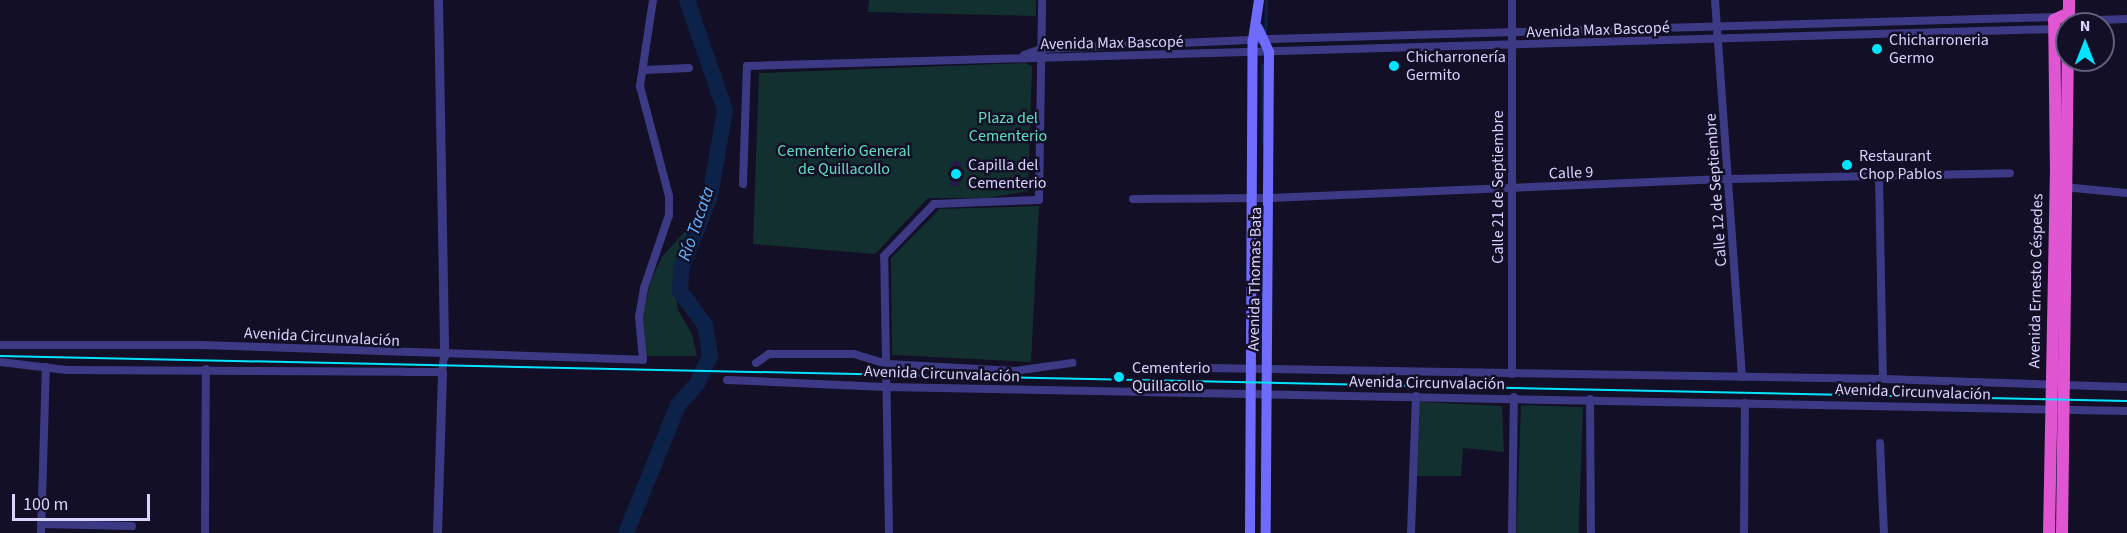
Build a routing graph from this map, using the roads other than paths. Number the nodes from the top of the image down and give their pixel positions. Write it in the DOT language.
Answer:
graph roads {
  1 [pos="438,0"];
  2 [pos="653,0"];
  3 [pos="1042,0"];
  4 [pos="1259,0"];
  5 [pos="1512,0"];
  6 [pos="1715,0"];
  7 [pos="2055,23"];
  8 [pos="2055,23"];
  9 [pos="1718,27"];
  10 [pos="1258,28"];
  11 [pos="1512,34"];
  12 [pos="1267,39"];
  13 [pos="1719,39"];
  14 [pos="1253,40"];
  15 [pos="1512,46"];
  16 [pos="1041,49"];
  17 [pos="1254,52"];
  18 [pos="1269,52"];
  19 [pos="1023,55"];
  20 [pos="1041,60"];
  21 [pos="689,68"];
  22 [pos="644,70"];
  23 [pos="2062,72"];
  24 [pos="2067,72"];
  25 [pos="2010,173"];
  26 [pos="1879,175"];
  27 [pos="1730,179"];
  28 [pos="743,184"];
  29 [pos="2060,187"];
  30 [pos="1512,188"];
  31 [pos="2127,194"];
  32 [pos="1270,198"];
  33 [pos="1133,199"];
  34 [pos="1254,199"];
  35 [pos="0,345"];
  36 [pos="444,356"];
  37 [pos="0,362"];
  38 [pos="756,363"];
  39 [pos="887,363"];
  40 [pos="1072,363"];
  41 [pos="46,368"];
  42 [pos="1207,368"];
  43 [pos="206,369"];
  44 [pos="1251,371"];
  45 [pos="442,372"];
  46 [pos="1269,372"];
  47 [pos="1512,374"];
  48 [pos="1743,377"];
  49 [pos="1883,379"];
  50 [pos="727,380"];
  51 [pos="2056,386"];
  52 [pos="885,387"];
  53 [pos="2127,387"];
  54 [pos="1251,394"];
  55 [pos="1268,395"];
  56 [pos="1416,396"];
  57 [pos="1514,397"];
  58 [pos="1590,399"];
  59 [pos="1745,403"];
  60 [pos="2055,410"];
  61 [pos="2127,411"];
  62 [pos="1881,443"];
  63 [pos="41,524"];
  64 [pos="132,525"];
  65 [pos="41,533"];
  66 [pos="206,533"];
  67 [pos="437,533"];
  68 [pos="889,533"];
  69 [pos="1250,533"];
  70 [pos="1266,533"];
  71 [pos="1412,533"];
  72 [pos="1512,533"];
  73 [pos="1591,533"];
  74 [pos="1744,533"];
  75 [pos="1884,533"];
  76 [pos="2049,533"];
  77 [pos="2062,533"];
  1 -- 36 [label="street"];
  2 -- 22 [label="street"];
  3 -- 16 [label="street"];
  4 -- 10 [label="main road, Avenida Thomas Bata"];
  5 -- 11 [label="street, Calle 21 de Septiembre"];
  6 -- 9 [label="street, Calle 12 de Septiembre"];
  7 -- 9 [label="street, Avenida Max Bascopé"];
  8 -- 13 [label="street, Avenida Max Bascopé"];
  9 -- 11 [label="street, Avenida Max Bascopé"];
  9 -- 13 [label="street, Calle 12 de Septiembre"];
  10 -- 12 [label="main road"];
  10 -- 14 [label="main road, Avenida Thomas Bata"];
  11 -- 12 [label="street, Avenida Max Bascopé"];
  11 -- 15 [label="street, Calle 21 de Septiembre"];
  12 -- 14 [label="street, Avenida Max Bascopé"];
  12 -- 18 [label="main road, Avenida Thomas Bata"];
  13 -- 15 [label="street, Avenida Max Bascopé"];
  13 -- 27 [label="street, Calle 12 de Septiembre"];
  14 -- 16 [label="street, Avenida Max Bascopé"];
  14 -- 17 [label="main road, Avenida Thomas Bata"];
  15 -- 18 [label="street, Avenida Max Bascopé"];
  15 -- 30 [label="street, Calle 21 de Septiembre"];
  16 -- 19 [label="street, Avenida Max Bascopé"];
  16 -- 20 [label="street"];
  17 -- 18 [label="street, Avenida Max Bascopé"];
  17 -- 20 [label="street, Avenida Max Bascopé"];
  17 -- 34 [label="main road, Avenida Thomas Bata"];
  18 -- 32 [label="main road, Avenida Thomas Bata"];
  19 -- 20 [label="street, Avenida Max Bascopé"];
  19 -- 28 [label="street"];
  20 -- 39 [label="street"];
  21 -- 22 [label="street"];
  22 -- 36 [label="street, Avenida Circunvalación"];
  23 -- 29 [label="highway, Avenida Ernesto Céspedes"];
  24 -- 29 [label="highway, Avenida Ernesto Céspedes"];
  25 -- 26 [label="street, Calle 9"];
  26 -- 27 [label="street, Calle 9"];
  26 -- 49 [label="street"];
  27 -- 30 [label="street, Calle 9"];
  27 -- 48 [label="street, Calle 12 de Septiembre"];
  29 -- 31 [label="street"];
  29 -- 51 [label="highway, Avenida Ernesto Céspedes"];
  30 -- 32 [label="street, Calle 9"];
  30 -- 47 [label="street, Calle 21 de Septiembre"];
  32 -- 34 [label="street, Calle 9"];
  32 -- 46 [label="main road, Avenida Thomas Bata"];
  33 -- 34 [label="street, Calle 9"];
  34 -- 44 [label="main road, Avenida Thomas Bata"];
  35 -- 36 [label="street, Avenida Circunvalación"];
  36 -- 45 [label="street"];
  37 -- 41 [label="street, Avenida Circunvalación"];
  38 -- 39 [label="street, Avenida Circunvalación"];
  39 -- 40 [label="street, Avenida Circunvalación"];
  39 -- 52 [label="street"];
  41 -- 43 [label="street, Avenida Circunvalación"];
  41 -- 63 [label="street"];
  42 -- 44 [label="street, Avenida Circunvalación"];
  43 -- 45 [label="street, Avenida Circunvalación"];
  43 -- 66 [label="street"];
  44 -- 46 [label="street, Avenida Circunvalación"];
  44 -- 54 [label="main road, Avenida Thomas Bata"];
  45 -- 67 [label="street"];
  46 -- 47 [label="street, Avenida Circunvalación"];
  46 -- 55 [label="main road, Avenida Thomas Bata"];
  47 -- 48 [label="street, Avenida Circunvalación"];
  48 -- 49 [label="street, Avenida Circunvalación"];
  49 -- 51 [label="street, Avenida Circunvalación"];
  50 -- 52 [label="street, Avenida Circunvalación"];
  51 -- 53 [label="street, Avenida Circunvalación"];
  51 -- 60 [label="highway, Avenida Ernesto Céspedes"];
  52 -- 54 [label="street, Avenida Circunvalación"];
  52 -- 68 [label="street"];
  54 -- 55 [label="street, Avenida Circunvalación"];
  54 -- 69 [label="main road, Avenida Thomas Bata"];
  55 -- 56 [label="street, Avenida Circunvalación"];
  55 -- 70 [label="main road, Avenida Thomas Bata"];
  56 -- 57 [label="street, Avenida Circunvalación"];
  56 -- 71 [label="street"];
  57 -- 58 [label="street, Avenida Circunvalación"];
  57 -- 72 [label="street"];
  58 -- 59 [label="street, Avenida Circunvalación"];
  58 -- 73 [label="street"];
  59 -- 60 [label="street, Avenida Circunvalación"];
  59 -- 74 [label="street"];
  60 -- 61 [label="street, Avenida Circunvalación"];
  60 -- 76 [label="highway, Avenida Ernesto Céspedes"];
  60 -- 77 [label="highway, Avenida Ernesto Céspedes"];
  62 -- 75 [label="street"];
  63 -- 64 [label="street"];
  63 -- 65 [label="street"];
}
